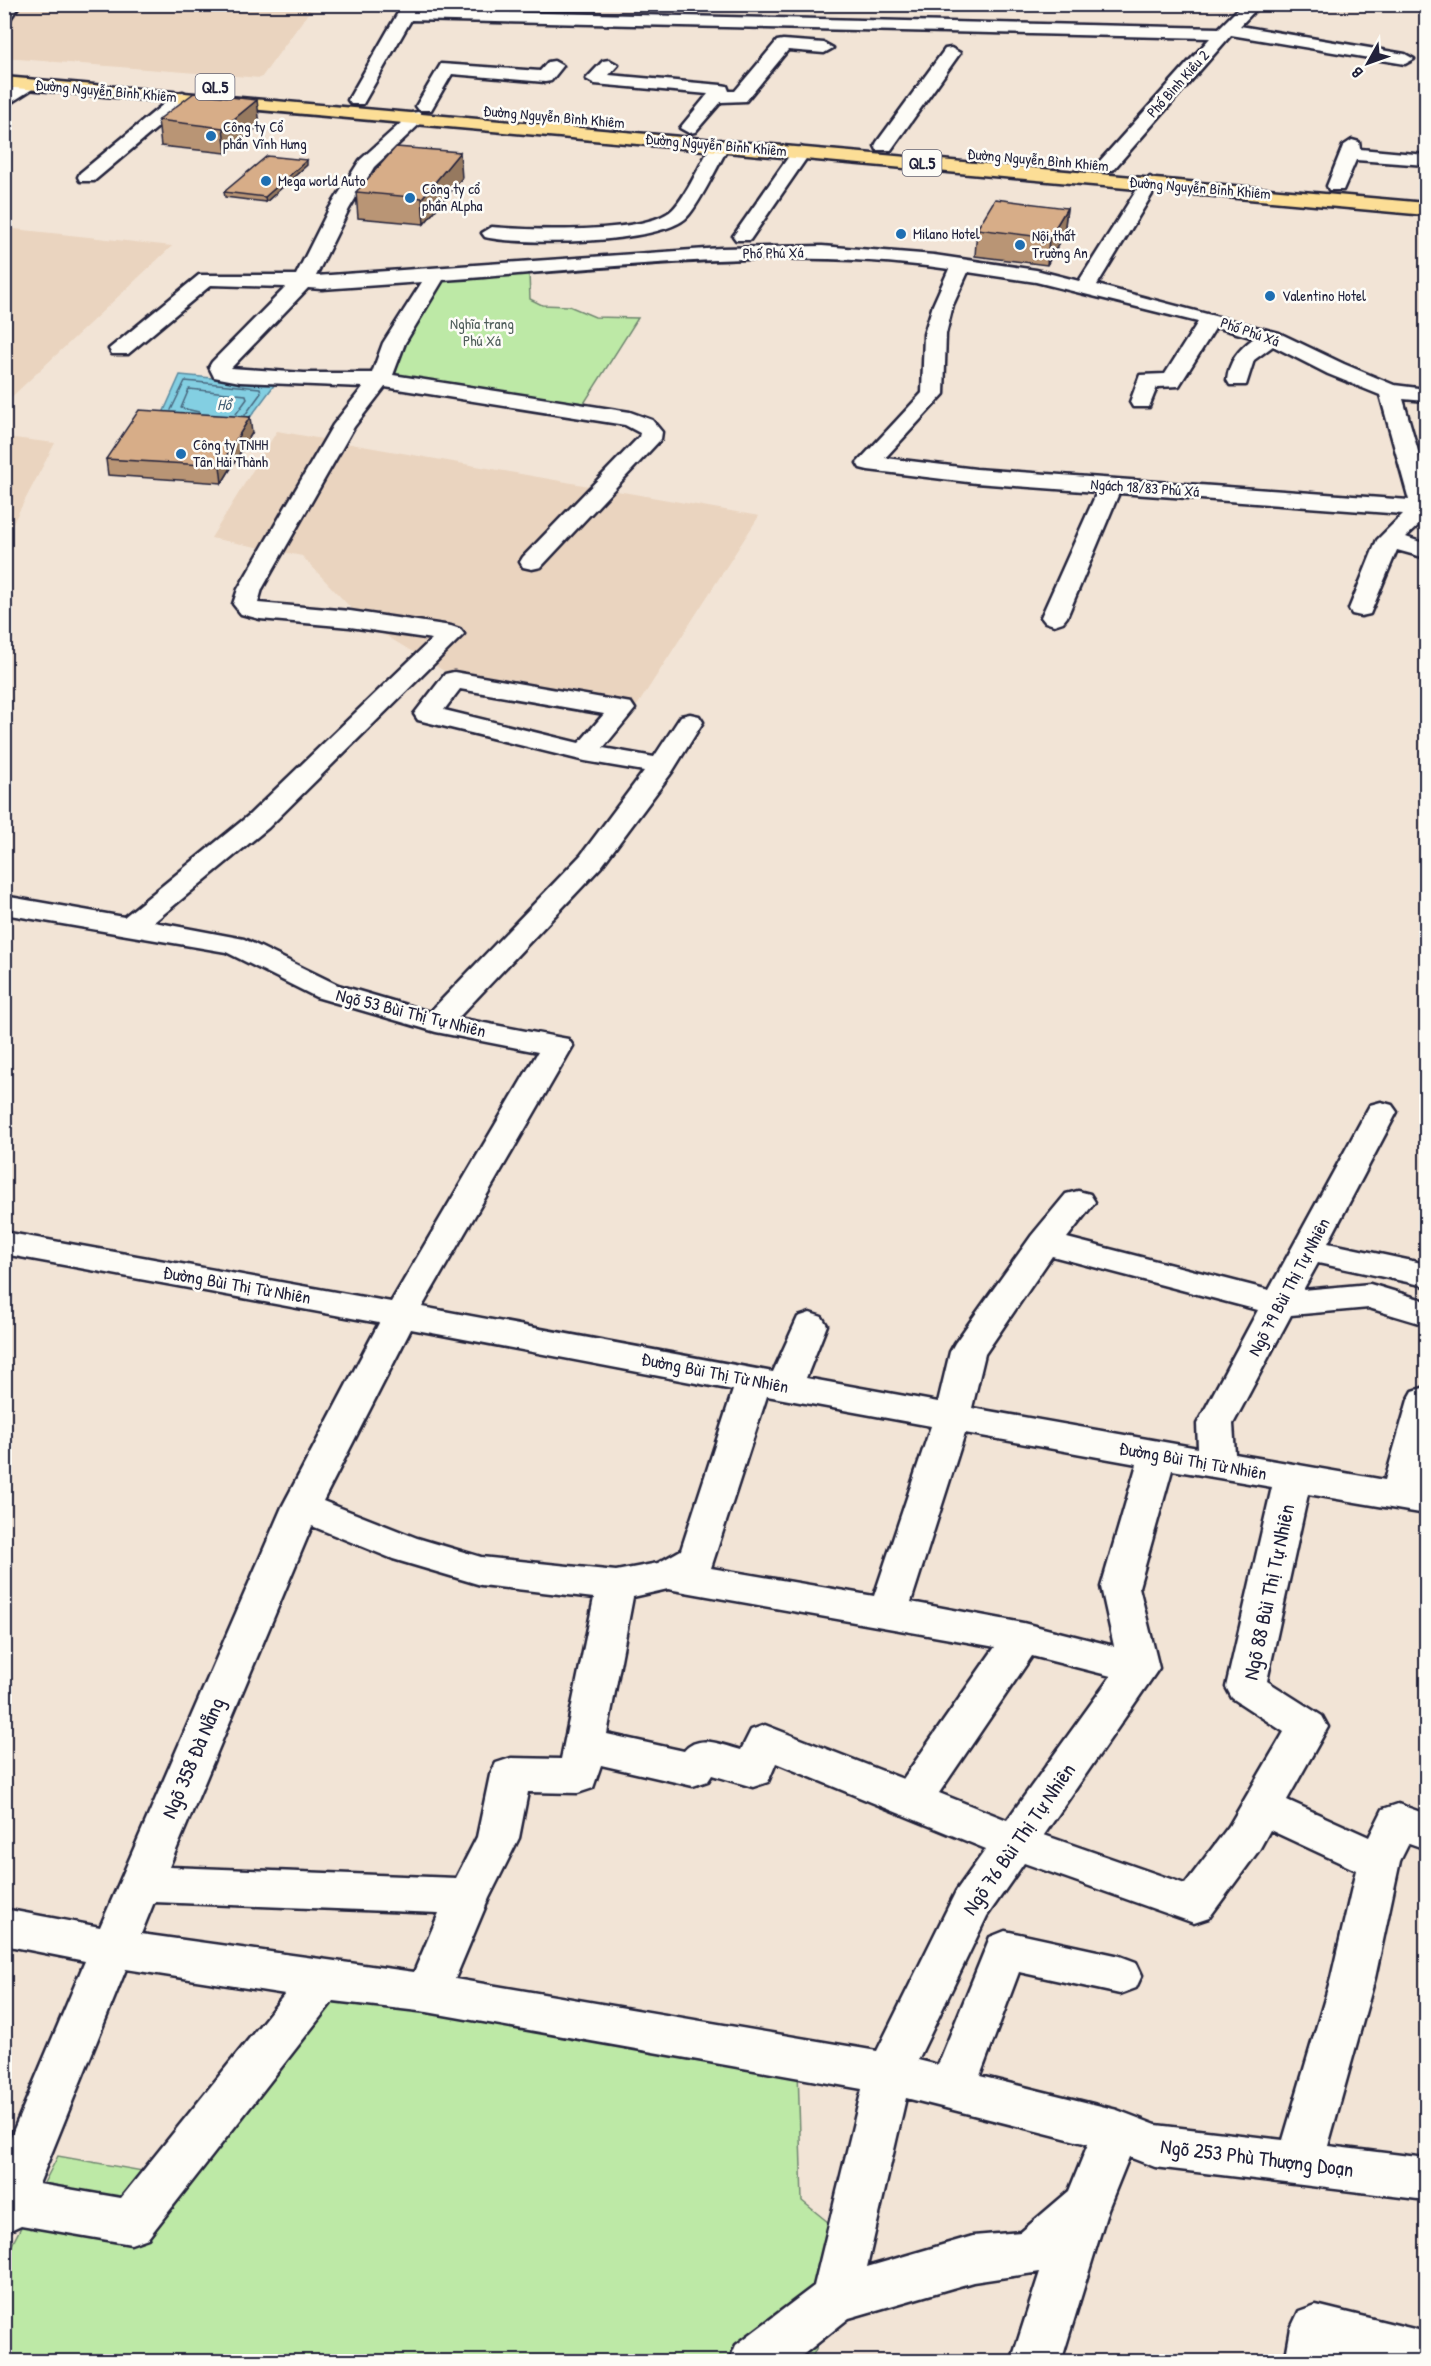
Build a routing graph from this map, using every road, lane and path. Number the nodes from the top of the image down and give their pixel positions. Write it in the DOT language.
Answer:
graph roads {
  1 [pos="12,4"];
  2 [pos="857,4"];
  3 [pos="1254,4"];
  4 [pos="410,10"];
  5 [pos="552,10"];
  6 [pos="721,13"];
  7 [pos="4,15"];
  8 [pos="857,24"];
  9 [pos="1225,31"];
  10 [pos="824,48"];
  11 [pos="951,53"];
  12 [pos="1405,58"];
  13 [pos="609,65"];
  14 [pos="554,66"];
  15 [pos="4,69"];
  16 [pos="4,82"];
  17 [pos="28,84"];
  18 [pos="716,96"];
  19 [pos="183,97"];
  20 [pos="357,100"];
  21 [pos="4,102"];
  22 [pos="421,111"];
  23 [pos="689,128"];
  24 [pos="720,146"];
  25 [pos="884,146"];
  26 [pos="801,153"];
  27 [pos="1426,160"];
  28 [pos="1106,166"];
  29 [pos="87,177"];
  30 [pos="1150,183"];
  31 [pos="1335,186"];
  32 [pos="1426,195"];
  33 [pos="1426,208"];
  34 [pos="492,233"];
  35 [pos="743,236"];
  36 [pos="961,265"];
  37 [pos="435,275"];
  38 [pos="303,281"];
  39 [pos="1084,288"];
  40 [pos="1211,319"];
  41 [pos="1272,337"];
  42 [pos="120,349"];
  43 [pos="380,380"];
  44 [pos="1238,380"];
  45 [pos="1390,391"];
  46 [pos="1426,395"];
  47 [pos="1141,402"];
  48 [pos="1111,485"];
  49 [pos="1423,508"];
  50 [pos="1389,540"];
  51 [pos="1426,551"];
  52 [pos="532,562"];
  53 [pos="1361,609"];
  54 [pos="1054,617"];
  55 [pos="690,722"];
  56 [pos="585,753"];
  57 [pos="662,766"];
  58 [pos="4,905"];
  59 [pos="130,927"];
  60 [pos="436,1023"];
  61 [pos="1381,1112"];
  62 [pos="1078,1202"];
  63 [pos="1044,1243"];
  64 [pos="4,1244"];
  65 [pos="1308,1250"];
  66 [pos="1426,1275"];
  67 [pos="1280,1304"];
  68 [pos="1426,1313"];
  69 [pos="401,1314"];
  70 [pos="810,1325"];
  71 [pos="769,1383"];
  72 [pos="1426,1400"];
  73 [pos="952,1417"];
  74 [pos="1158,1456"];
  75 [pos="1217,1466"];
  76 [pos="1293,1478"];
  77 [pos="1413,1498"];
  78 [pos="301,1507"];
  79 [pos="668,1575"];
  80 [pos="616,1586"];
  81 [pos="888,1612"];
  82 [pos="1023,1638"];
  83 [pos="1139,1668"];
  84 [pos="585,1744"];
  85 [pos="911,1800"];
  86 [pos="1253,1822"];
  87 [pos="1426,1832"];
  88 [pos="1015,1842"];
  89 [pos="1379,1861"];
  90 [pos="141,1884"];
  91 [pos="468,1896"];
  92 [pos="4,1928"];
  93 [pos="112,1950"];
  94 [pos="1120,1975"];
  95 [pos="322,1981"];
  96 [pos="427,1993"];
  97 [pos="889,2073"];
  98 [pos="952,2089"];
  99 [pos="1117,2131"];
  100 [pos="1300,2163"];
  101 [pos="1426,2179"];
  102 [pos="7,2206"];
  103 [pos="1086,2206"];
  104 [pos="835,2299"];
  105 [pos="1426,2356"];
  106 [pos="754,2361"];
  107 [pos="1036,2361"];
  108 [pos="1310,2361"];
  1 -- 7 [label="street"];
  2 -- 8 [label="street"];
  3 -- 9 [label="street, Phố Bình Kiều 2"];
  4 -- 5 [label="street"];
  4 -- 20 [label="street"];
  5 -- 6 [label="street"];
  6 -- 8 [label="street"];
  8 -- 9 [label="street"];
  9 -- 12 [label="street"];
  9 -- 28 [label="street, Phố Bình Kiều 2"];
  10 -- 18 [label="street"];
  11 -- 25 [label="street"];
  13 -- 18 [label="street"];
  14 -- 22 [label="street"];
  15 -- 20 [label="highway, Đường Nguyễn Bình Khiêm / QL.5"];
  16 -- 17 [label="highway, Đường Nguyễn Bỉnh Khiêm / QL.5"];
  17 -- 19 [label="highway, Đường Nguyễn Bỉnh Khiêm / QL.5"];
  17 -- 21 [label="street"];
  18 -- 23 [label="street"];
  19 -- 22 [label="highway, Đường Nguyễn Bỉnh Khiêm / QL.5"];
  19 -- 29 [label="street"];
  20 -- 22 [label="highway, Đường Nguyễn Bình Khiêm / QL.5"];
  22 -- 23 [label="highway, Đường Nguyễn Bình Khiêm / QL.5"];
  22 -- 24 [label="highway, Đường Nguyễn Bỉnh Khiêm / QL.5"];
  22 -- 38 [label="street"];
  23 -- 25 [label="highway, Đường Nguyễn Bình Khiêm / QL.5"];
  24 -- 26 [label="highway, Đường Nguyễn Bỉnh Khiêm / QL.5"];
  24 -- 34 [label="street"];
  25 -- 28 [label="highway, Đường Nguyễn Bình Khiêm / QL.5"];
  26 -- 30 [label="highway, Đường Nguyễn Bỉnh Khiêm / QL.5"];
  26 -- 35 [label="street"];
  27 -- 31 [label="street"];
  28 -- 31 [label="highway, Đường Nguyễn Bình Khiêm / QL.5"];
  30 -- 33 [label="highway, Đường Nguyễn Bỉnh Khiêm / QL.5"];
  30 -- 39 [label="street"];
  31 -- 32 [label="highway, Đường Nguyễn Bình Khiêm / QL.5"];
  36 -- 37 [label="street, Phố Phú Xá"];
  36 -- 39 [label="street, Phố Phú Xá"];
  36 -- 48 [label="street, Ngách 18/83 Phú Xá"];
  37 -- 38 [label="street, Phố Phú Xá"];
  37 -- 43 [label="street"];
  38 -- 42 [label="street, Phố Phú Xá"];
  38 -- 43 [label="street"];
  39 -- 40 [label="street, Phố Phú Xá"];
  40 -- 41 [label="street, Phố Phú Xá"];
  40 -- 47 [label="street"];
  41 -- 44 [label="street"];
  41 -- 45 [label="street, Phố Phú Xá"];
  43 -- 52 [label="street"];
  43 -- 59 [label="street"];
  45 -- 46 [label="street, Phố Phú Xá"];
  45 -- 49 [label="street"];
  48 -- 49 [label="street, Ngách 18/83 Phú Xá"];
  48 -- 54 [label="street"];
  49 -- 50 [label="street"];
  50 -- 51 [label="street"];
  50 -- 53 [label="street"];
  55 -- 57 [label="street"];
  56 -- 56 [label="street"];
  56 -- 57 [label="street"];
  57 -- 60 [label="street"];
  58 -- 59 [label="street, Ngõ 53 Bùi Thị Tự Nhiên"];
  59 -- 60 [label="street, Ngõ 53 Bùi Thị Tự Nhiên"];
  60 -- 69 [label="street, Ngõ 53 Bùi Thị Tự Nhiên"];
  61 -- 65 [label="street, Ngõ 79 Bùi Thị Tự Nhiên"];
  62 -- 63 [label="street"];
  63 -- 67 [label="street"];
  63 -- 73 [label="street"];
  64 -- 69 [label="street, Đường Bùi Thị Từ Nhiên"];
  65 -- 66 [label="street"];
  65 -- 67 [label="street, Ngõ 79 Bùi Thị Tự Nhiên"];
  67 -- 68 [label="street"];
  67 -- 75 [label="street, Ngõ 79 Bùi Thị Tự Nhiên"];
  69 -- 71 [label="street, Đường Bùi Thị Từ Nhiên"];
  69 -- 78 [label="street, Ngõ 358 Đà Nẵng"];
  70 -- 71 [label="street"];
  71 -- 73 [label="street, Đường Bùi Thị Từ Nhiên"];
  71 -- 79 [label="street"];
  72 -- 77 [label="street"];
  73 -- 74 [label="street, Đường Bùi Thị Từ Nhiên"];
  73 -- 81 [label="street"];
  74 -- 75 [label="street, Đường Bùi Thị Từ Nhiên"];
  74 -- 83 [label="street"];
  75 -- 76 [label="street, Đường Bùi Thị Từ Nhiên"];
  76 -- 77 [label="street, Đường Bùi Thị Từ Nhiên"];
  76 -- 86 [label="street, Ngõ 88 Bùi Thị Tự Nhiên"];
  78 -- 80 [label="street"];
  78 -- 90 [label="street, Ngõ 358 Đà Nẵng"];
  79 -- 80 [label="street"];
  79 -- 81 [label="street"];
  80 -- 84 [label="street"];
  81 -- 82 [label="street"];
  82 -- 83 [label="street"];
  82 -- 85 [label="street"];
  83 -- 88 [label="street, Ngõ 76 Bùi Thị Tự Nhiên"];
  84 -- 85 [label="street"];
  84 -- 91 [label="street"];
  85 -- 88 [label="street"];
  86 -- 88 [label="street"];
  86 -- 89 [label="street"];
  87 -- 89 [label="street"];
  88 -- 97 [label="street, Ngõ 76 Bùi Thị Tự Nhiên"];
  89 -- 100 [label="street"];
  90 -- 91 [label="street"];
  90 -- 93 [label="street, Ngõ 358 Đà Nẵng"];
  91 -- 96 [label="street"];
  92 -- 93 [label="street, Ngõ 253 Phù Thượng Doạn"];
  93 -- 95 [label="street, Ngõ 253 Phù Thượng Doạn"];
  93 -- 102 [label="street, Ngõ 358 Đà Nẵng"];
  94 -- 98 [label="street"];
  95 -- 96 [label="street, Ngõ 253 Phù Thượng Doạn"];
  95 -- 102 [label="street"];
  96 -- 97 [label="street, Ngõ 253 Phù Thượng Doạn"];
  97 -- 98 [label="street, Ngõ 253 Phù Thượng Doạn"];
  97 -- 104 [label="street, Ngõ 76 Bùi Thị Tự Nhiên"];
  98 -- 99 [label="street, Ngõ 253 Phù Thượng Doạn"];
  99 -- 100 [label="street, Ngõ 253 Phù Thượng Doạn"];
  99 -- 103 [label="street"];
  100 -- 101 [label="street, Ngõ 253 Phù Thượng Doạn"];
  103 -- 104 [label="street"];
  103 -- 107 [label="street"];
  104 -- 106 [label="street"];
  105 -- 108 [label="street"];
}
